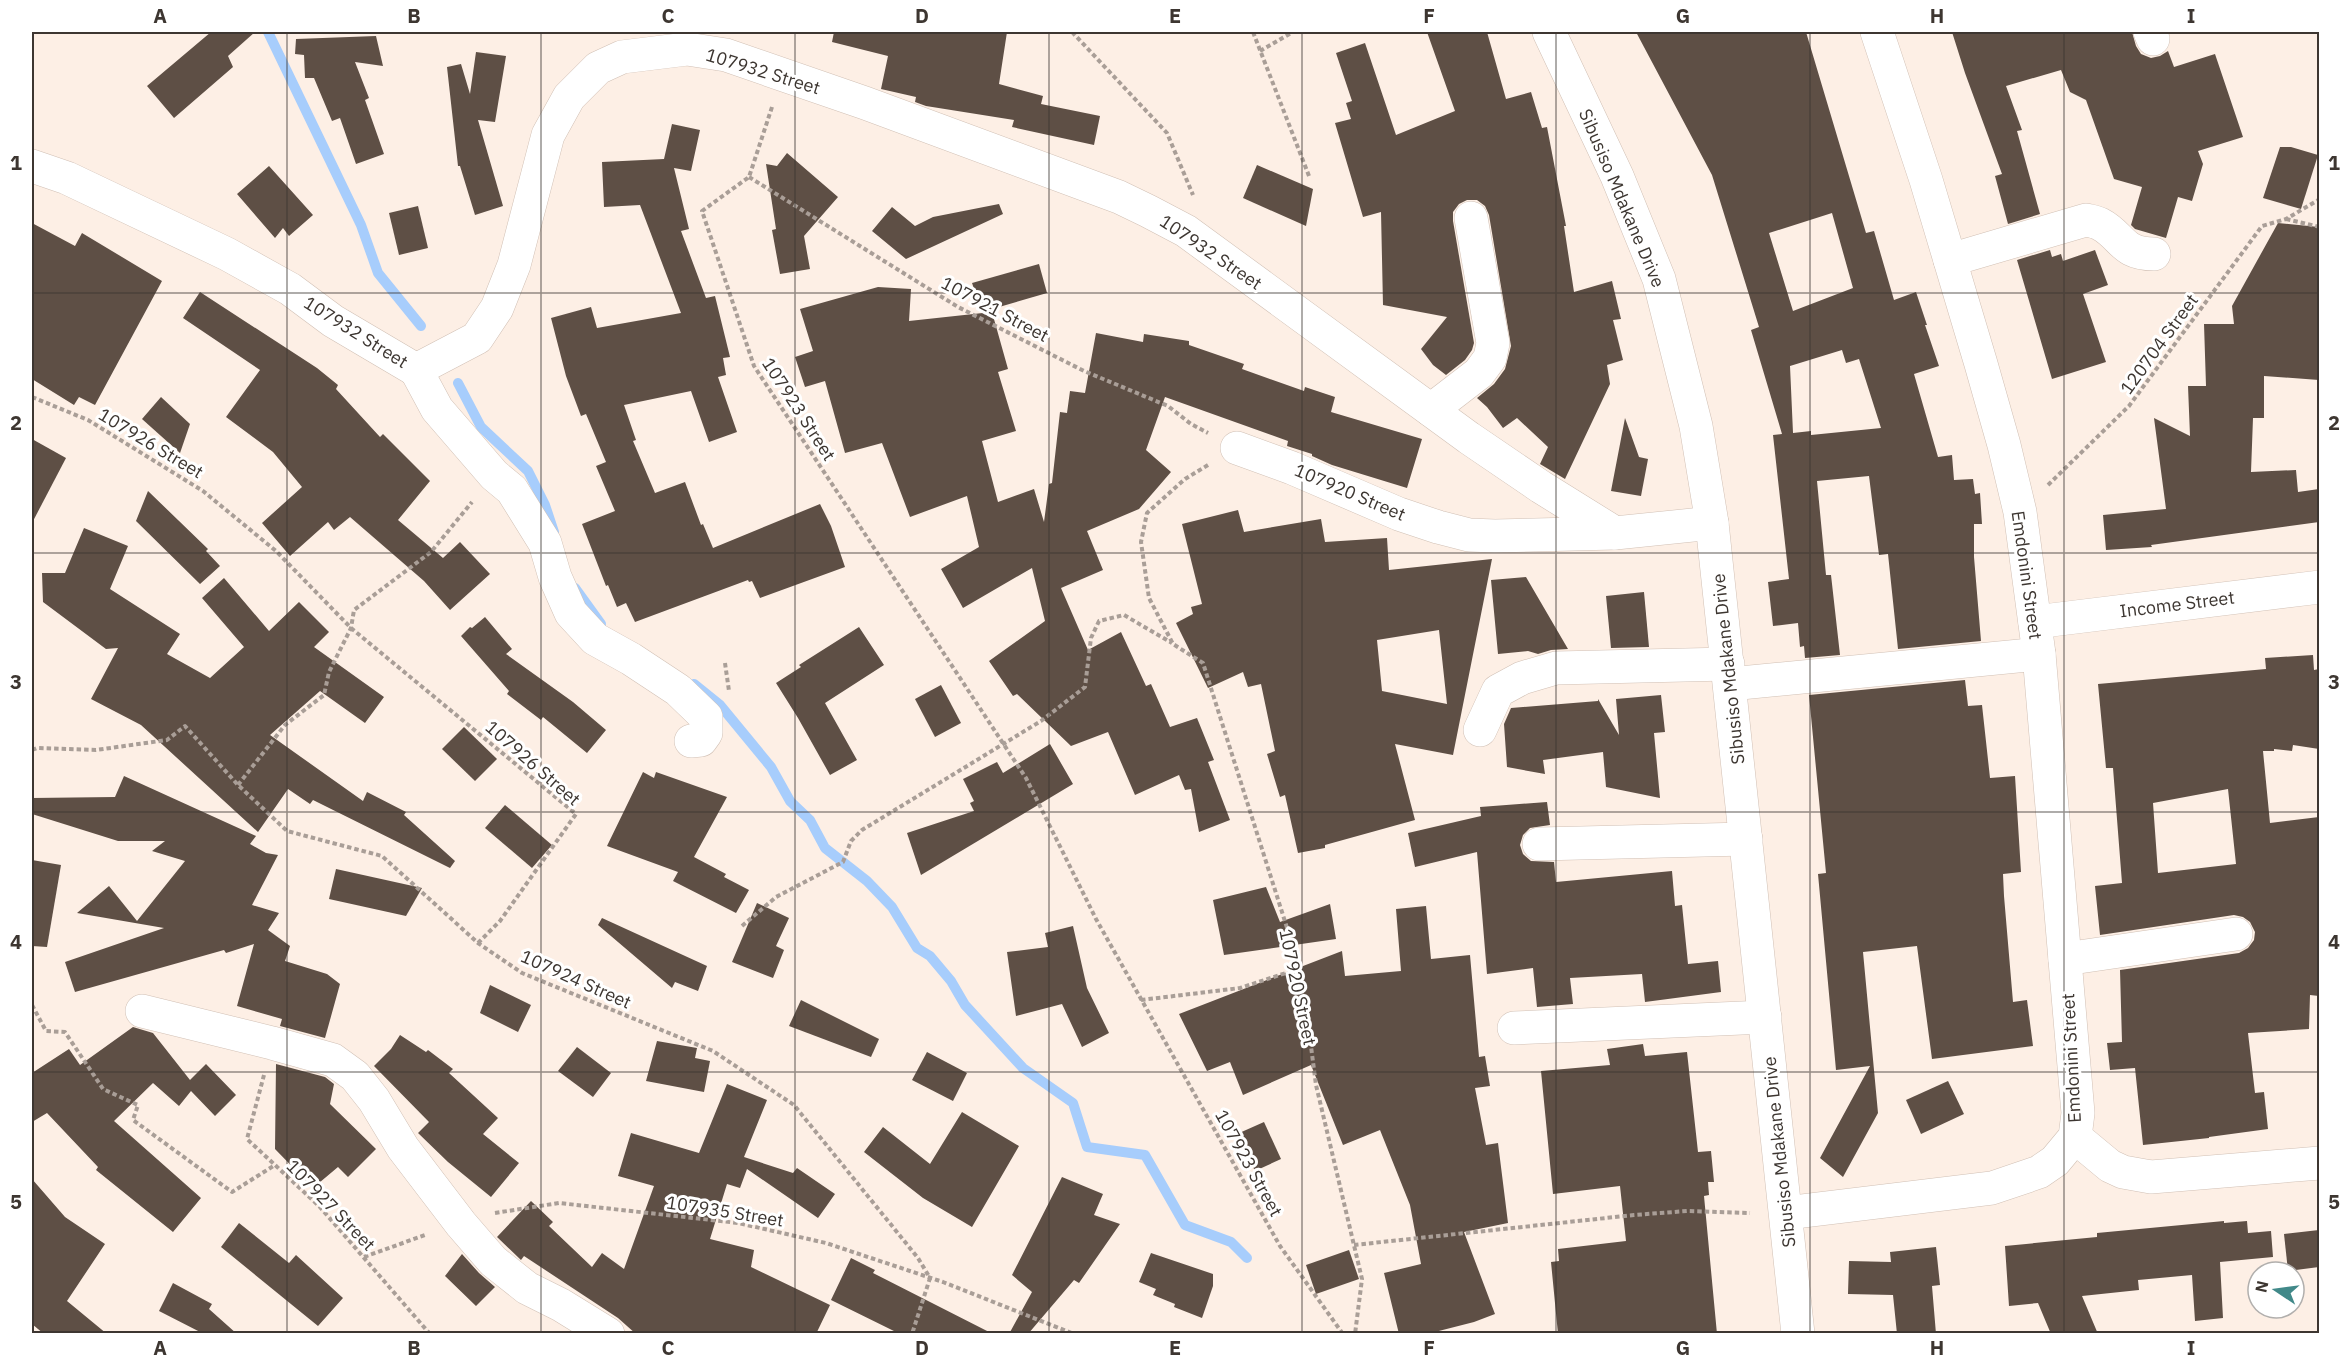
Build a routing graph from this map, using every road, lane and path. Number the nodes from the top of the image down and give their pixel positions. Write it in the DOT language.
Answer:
graph roads {
  1 [pos="1072,32"];
  2 [pos="1253,32"];
  3 [pos="1293,32"];
  4 [pos="1549,32"];
  5 [pos="1877,32"];
  6 [pos="1260,51"];
  7 [pos="783,75"];
  8 [pos="32,166"];
  9 [pos="749,177"];
  10 [pos="1309,177"];
  11 [pos="2319,199"];
  12 [pos="1197,204"];
  13 [pos="1471,218"];
  14 [pos="2286,219"];
  15 [pos="2319,227"];
  16 [pos="2154,254"];
  17 [pos="1950,260"];
  18 [pos="416,370"];
  19 [pos="32,397"];
  20 [pos="1431,410"];
  21 [pos="1237,448"];
  22 [pos="494,475"];
  23 [pos="2020,512"];
  24 [pos="1712,523"];
  25 [pos="1615,533"];
  26 [pos="2319,587"];
  27 [pos="2035,622"];
  28 [pos="351,628"];
  29 [pos="1173,644"];
  30 [pos="2038,654"];
  31 [pos="1729,674"];
  32 [pos="1480,730"];
  33 [pos="691,741"];
  34 [pos="1002,743"];
  35 [pos="32,750"];
  36 [pos="238,785"];
  37 [pos="1746,839"];
  38 [pos="1539,844"];
  39 [pos="742,926"];
  40 [pos="2236,934"];
  41 [pos="478,943"];
  42 [pos="2065,959"];
  43 [pos="1295,970"];
  44 [pos="1141,1000"];
  45 [pos="32,1005"];
  46 [pos="142,1011"];
  47 [pos="1765,1017"];
  48 [pos="1514,1028"];
  49 [pos="272,1043"];
  50 [pos="2075,1137"];
  51 [pos="2319,1163"];
  52 [pos="275,1165"];
  53 [pos="1786,1214"];
  54 [pos="461,1224"];
  55 [pos="1354,1245"];
  56 [pos="364,1257"];
  57 [pos="930,1278"];
  58 [pos="430,1334"];
  59 [pos="608,1334"];
  60 [pos="912,1334"];
  61 [pos="1074,1334"];
  62 [pos="1343,1334"];
  63 [pos="1355,1334"];
  64 [pos="1798,1334"];
  1 -- 12 [label="path"];
  2 -- 6 [label="path"];
  3 -- 6 [label="path"];
  4 -- 24 [label="street, Sibusiso Mdakane Drive"];
  5 -- 17 [label="street, Emdonini Street"];
  6 -- 10 [label="path"];
  7 -- 9 [label="path"];
  7 -- 18 [label="street, 107932 Street"];
  7 -- 20 [label="street, 107932 Street"];
  8 -- 18 [label="street, 107932 Street"];
  9 -- 21 [label="path, 107921 Street"];
  9 -- 34 [label="path, 107923 Street"];
  11 -- 14 [label="path, 120704 Street"];
  13 -- 20 [label="street"];
  14 -- 15 [label="path"];
  14 -- 23 [label="path, 120704 Street"];
  16 -- 17 [label="street"];
  17 -- 23 [label="street, Emdonini Street"];
  18 -- 22 [label="street"];
  19 -- 28 [label="path, 107926 Street"];
  20 -- 25 [label="street, 107932 Street"];
  21 -- 25 [label="street, 107920 Street"];
  21 -- 29 [label="path"];
  22 -- 28 [label="path"];
  22 -- 33 [label="street"];
  23 -- 27 [label="street, Emdonini Street"];
  24 -- 25 [label="street, 107920 Street"];
  24 -- 31 [label="street, Sibusiso Mdakane Drive"];
  26 -- 27 [label="street, Income Street"];
  27 -- 30 [label="street, Emdonini Street"];
  28 -- 36 [label="path"];
  28 -- 41 [label="path, 107926 Street"];
  29 -- 34 [label="path, 107920 Street"];
  29 -- 43 [label="path, 107920 Street"];
  30 -- 31 [label="street"];
  30 -- 42 [label="street, Emdonini Street"];
  31 -- 32 [label="street"];
  31 -- 37 [label="street, Sibusiso Mdakane Drive"];
  34 -- 39 [label="path"];
  34 -- 44 [label="path, 107923 Street"];
  35 -- 36 [label="path, 107924 Street"];
  36 -- 41 [label="path, 107924 Street"];
  37 -- 38 [label="street"];
  37 -- 47 [label="street, Sibusiso Mdakane Drive"];
  40 -- 42 [label="street"];
  41 -- 57 [label="path, 107924 Street"];
  42 -- 50 [label="street, Emdonini Street"];
  43 -- 44 [label="path"];
  43 -- 55 [label="path, 107920 Street"];
  44 -- 62 [label="path, 107923 Street"];
  45 -- 52 [label="path, 107927 Street"];
  46 -- 49 [label="street"];
  47 -- 48 [label="street"];
  47 -- 53 [label="street, Sibusiso Mdakane Drive"];
  49 -- 52 [label="path"];
  49 -- 54 [label="street"];
  50 -- 51 [label="street, Emdonini Street"];
  50 -- 53 [label="street, Emdonini Street"];
  52 -- 56 [label="path, 107927 Street"];
  53 -- 55 [label="path"];
  53 -- 64 [label="street, Sibusiso Mdakane Drive"];
  54 -- 56 [label="path, 107935 Street"];
  54 -- 57 [label="path, 107935 Street"];
  54 -- 59 [label="street"];
  55 -- 63 [label="path, 107920 Street"];
  56 -- 58 [label="path, 107927 Street"];
  57 -- 60 [label="path"];
  57 -- 61 [label="path, 107935 Street"];
}
